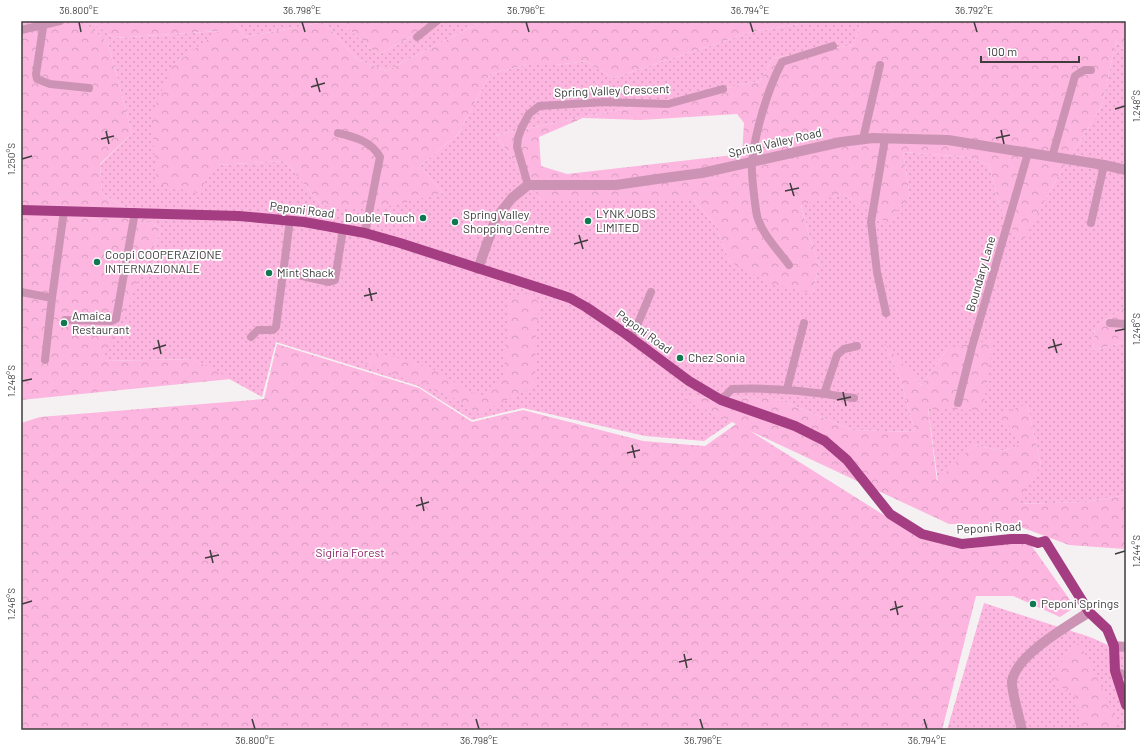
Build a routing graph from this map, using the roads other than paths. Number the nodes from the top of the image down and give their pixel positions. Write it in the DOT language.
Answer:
graph roads {
  1 [pos="60,21"];
  2 [pos="437,21"];
  3 [pos="44,23"];
  4 [pos="21,30"];
  5 [pos="417,37"];
  6 [pos="833,46"];
  7 [pos="880,65"];
  8 [pos="1091,70"];
  9 [pos="89,88"];
  10 [pos="723,89"];
  11 [pos="338,133"];
  12 [pos="863,139"];
  13 [pos="885,139"];
  14 [pos="1028,153"];
  15 [pos="1052,157"];
  16 [pos="752,162"];
  17 [pos="1104,165"];
  18 [pos="1126,170"];
  19 [pos="528,185"];
  20 [pos="21,210"];
  21 [pos="64,210"];
  22 [pos="135,212"];
  23 [pos="290,220"];
  24 [pos="1091,223"];
  25 [pos="343,229"];
  26 [pos="365,233"];
  27 [pos="789,265"];
  28 [pos="478,269"];
  29 [pos="298,275"];
  30 [pos="21,292"];
  31 [pos="651,292"];
  32 [pos="52,298"];
  33 [pos="886,313"];
  34 [pos="65,320"];
  35 [pos="804,323"];
  36 [pos="1110,323"];
  37 [pos="1126,324"];
  38 [pos="251,337"];
  39 [pos="632,338"];
  40 [pos="857,346"];
  41 [pos="45,360"];
  42 [pos="787,389"];
  43 [pos="824,394"];
  44 [pos="854,398"];
  45 [pos="721,400"];
  46 [pos="958,402"];
  47 [pos="1089,612"];
  48 [pos="1114,646"];
  49 [pos="1126,647"];
  50 [pos="1115,671"];
  51 [pos="1126,675"];
  52 [pos="1126,705"];
  53 [pos="1022,730"];
  1 -- 3 [label="street"];
  2 -- 5 [label="street"];
  3 -- 4 [label="street"];
  3 -- 9 [label="street"];
  6 -- 16 [label="street"];
  7 -- 12 [label="street"];
  8 -- 15 [label="street"];
  10 -- 19 [label="street, Spring Valley Crescent"];
  11 -- 26 [label="street"];
  12 -- 13 [label="street, Spring Valley Road"];
  12 -- 16 [label="street, Spring Valley Road"];
  13 -- 14 [label="street, Spring Valley Road"];
  13 -- 33 [label="street"];
  14 -- 15 [label="street, Spring Valley Road"];
  14 -- 46 [label="street, Boundary Lane"];
  15 -- 17 [label="street, Spring Valley Road"];
  16 -- 19 [label="street, Spring Valley Road"];
  16 -- 27 [label="street"];
  17 -- 18 [label="street, Spring Valley Road"];
  17 -- 24 [label="street"];
  19 -- 28 [label="street"];
  20 -- 21 [label="main road, Peponi Road"];
  21 -- 22 [label="main road, Peponi Road"];
  21 -- 32 [label="street"];
  22 -- 23 [label="main road, Peponi Road"];
  22 -- 34 [label="street"];
  23 -- 25 [label="main road, Peponi Road"];
  23 -- 38 [label="street"];
  25 -- 26 [label="main road, Peponi Road"];
  25 -- 29 [label="street"];
  26 -- 28 [label="main road, Peponi Road"];
  28 -- 39 [label="main road, Peponi Road"];
  30 -- 32 [label="street"];
  31 -- 39 [label="street"];
  32 -- 41 [label="street"];
  35 -- 42 [label="street"];
  36 -- 37 [label="street"];
  39 -- 45 [label="main road, Peponi Road"];
  40 -- 43 [label="street"];
  42 -- 43 [label="street"];
  42 -- 45 [label="street"];
  43 -- 44 [label="street"];
  45 -- 47 [label="main road, Peponi Road"];
  47 -- 48 [label="main road, Peponi Road"];
  47 -- 53 [label="street"];
  48 -- 49 [label="street"];
  48 -- 50 [label="main road, Peponi Road"];
  50 -- 51 [label="street"];
  50 -- 52 [label="main road, Peponi Road"];
}
